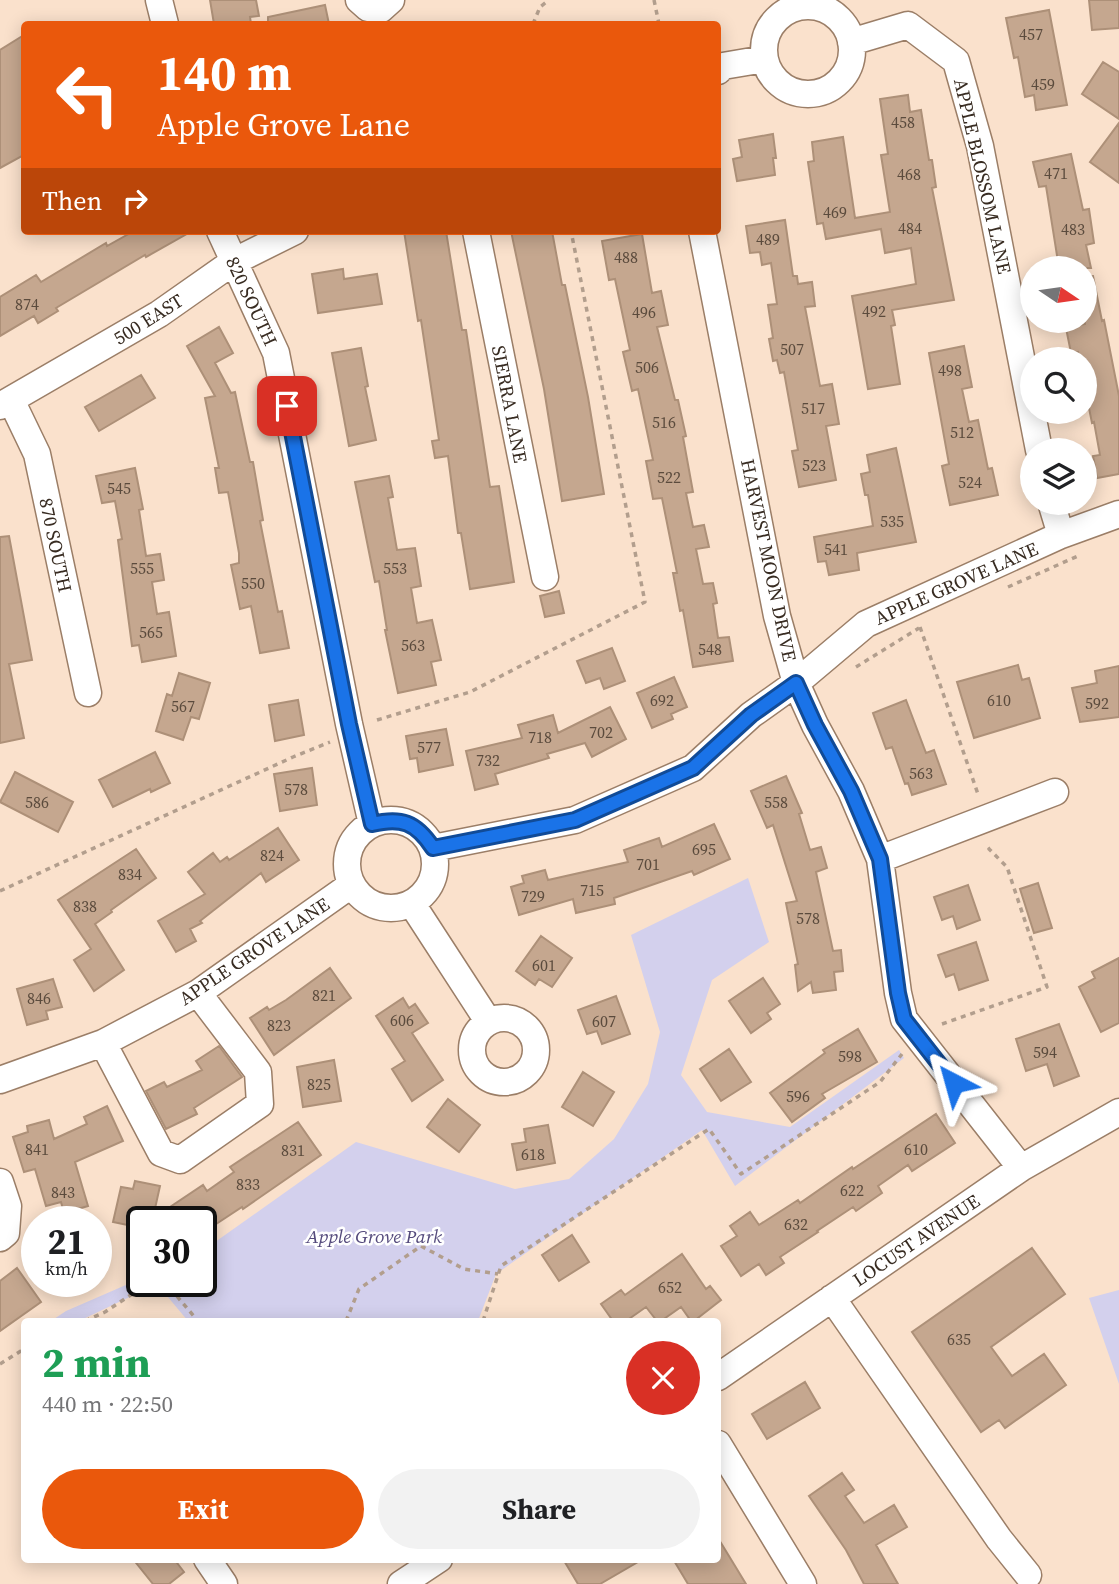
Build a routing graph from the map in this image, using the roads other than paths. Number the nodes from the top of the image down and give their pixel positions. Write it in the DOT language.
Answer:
graph roads {
  1 [pos="159,0"];
  2 [pos="359,0"];
  3 [pos="391,0"];
  4 [pos="796,3"];
  5 [pos="164,21"];
  6 [pos="851,42"];
  7 [pos="764,59"];
  8 [pos="721,68"];
  9 [pos="222,235"];
  10 [pos="287,235"];
  11 [pos="477,235"];
  12 [pos="703,235"];
  13 [pos="233,262"];
  14 [pos="6,403"];
  15 [pos="1037,438"];
  16 [pos="1119,514"];
  17 [pos="1055,515"];
  18 [pos="1061,536"];
  19 [pos="545,577"];
  20 [pos="796,683"];
  21 [pos="88,694"];
  22 [pos="1055,792"];
  23 [pos="372,824"];
  24 [pos="433,848"];
  25 [pos="880,859"];
  26 [pos="351,884"];
  27 [pos="412,904"];
  28 [pos="198,993"];
  29 [pos="488,1021"];
  30 [pos="103,1043"];
  31 [pos="0,1080"];
  32 [pos="1119,1112"];
  33 [pos="1021,1168"];
  34 [pos="0,1182"];
  35 [pos="0,1238"];
  36 [pos="832,1298"];
  37 [pos="721,1375"];
  38 [pos="721,1449"];
  39 [pos="210,1563"];
  40 [pos="434,1563"];
  41 [pos="1028,1576"];
  42 [pos="411,1581"];
  43 [pos="224,1584"];
  44 [pos="803,1584"];
  1 -- 5 [label="street"];
  2 -- 3 [label="street"];
  4 -- 6 [label="street"];
  4 -- 7 [label="street"];
  6 -- 7 [label="street"];
  6 -- 15 [label="street, APPLE BLOSSOM LANE"];
  7 -- 8 [label="street"];
  9 -- 13 [label="street, 820 SOUTH"];
  10 -- 13 [label="street, 500 EAST"];
  11 -- 19 [label="street, SIERRA LANE"];
  12 -- 20 [label="street, HARVEST MOON DRIVE"];
  13 -- 14 [label="street, 500 EAST"];
  13 -- 23 [label="street, 820 SOUTH"];
  14 -- 21 [label="street, 870 SOUTH"];
  16 -- 18 [label="street, APPLE GROVE LANE"];
  17 -- 18 [label="street"];
  18 -- 20 [label="street, APPLE GROVE LANE"];
  20 -- 24 [label="street, APPLE GROVE LANE"];
  20 -- 25 [label="street, HARVEST MOON DRIVE"];
  22 -- 25 [label="street"];
  23 -- 24 [label="street"];
  23 -- 26 [label="street"];
  24 -- 27 [label="street"];
  25 -- 33 [label="street, HARVEST MOON DRIVE"];
  26 -- 27 [label="street"];
  26 -- 28 [label="street, APPLE GROVE LANE"];
  27 -- 29 [label="street"];
  28 -- 30 [label="street, APPLE GROVE LANE"];
  28 -- 30 [label="street"];
  30 -- 31 [label="street, APPLE GROVE LANE"];
  32 -- 33 [label="street, LOCUST AVENUE"];
  33 -- 36 [label="street, LOCUST AVENUE"];
  34 -- 35 [label="street"];
  36 -- 37 [label="street, LOCUST AVENUE"];
  36 -- 41 [label="street"];
  38 -- 44 [label="street"];
  39 -- 43 [label="street"];
  40 -- 42 [label="street"];
}
